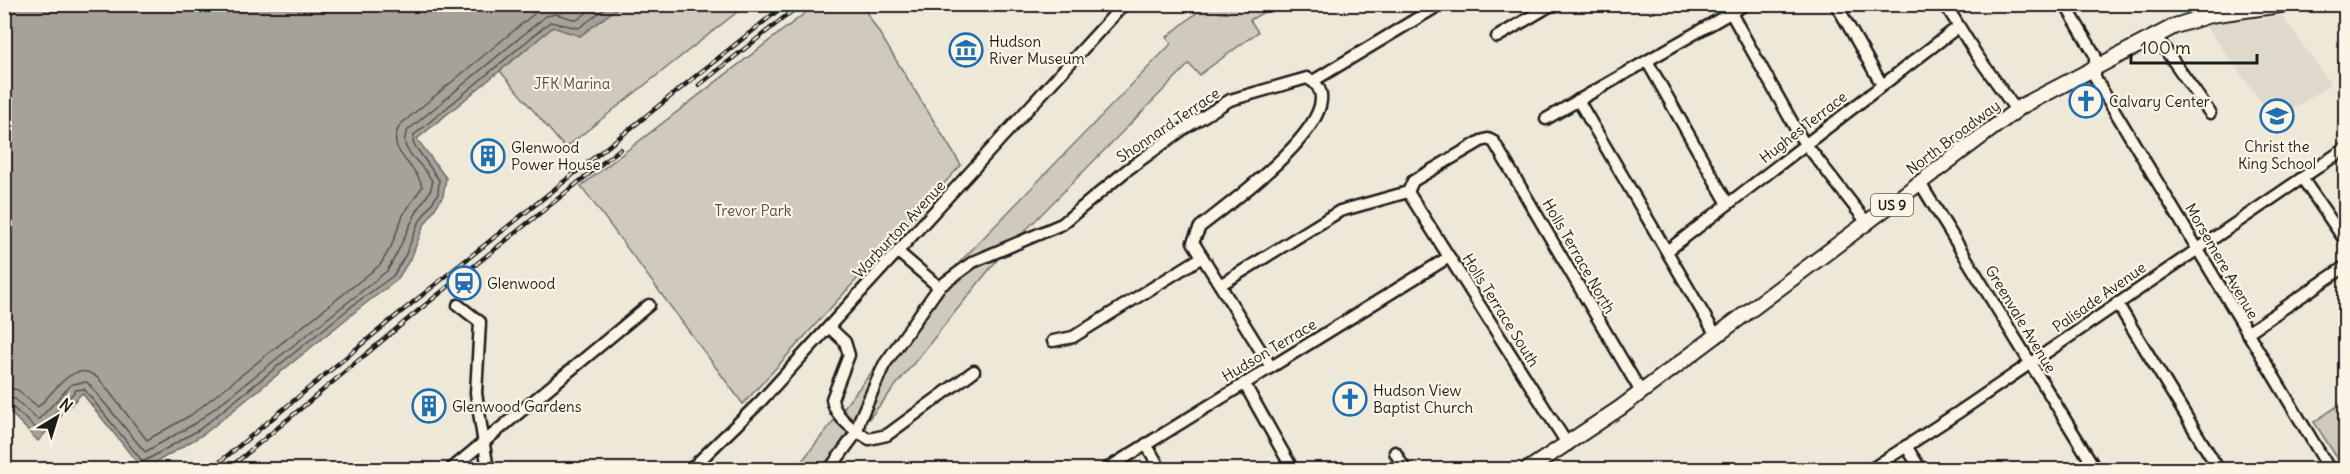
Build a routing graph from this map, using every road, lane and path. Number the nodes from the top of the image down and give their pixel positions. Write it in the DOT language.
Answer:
graph roads {
  1 [pos="1124,4"];
  2 [pos="1441,4"];
  3 [pos="1553,4"];
  4 [pos="1746,4"];
  5 [pos="1836,4"];
  6 [pos="1945,4"];
  7 [pos="2065,4"];
  8 [pos="2288,4"];
  9 [pos="1731,13"];
  10 [pos="1958,27"];
  11 [pos="2155,35"];
  12 [pos="1497,37"];
  13 [pos="1647,61"];
  14 [pos="2095,66"];
  15 [pos="1313,81"];
  16 [pos="1882,86"];
  17 [pos="1578,100"];
  18 [pos="2016,110"];
  19 [pos="2210,113"];
  20 [pos="1546,119"];
  21 [pos="1806,144"];
  22 [pos="2346,148"];
  23 [pos="2302,178"];
  24 [pos="1920,183"];
  25 [pos="1408,192"];
  26 [pos="1728,204"];
  27 [pos="1868,224"];
  28 [pos="2346,242"];
  29 [pos="2197,248"];
  30 [pos="1667,251"];
  31 [pos="898,252"];
  32 [pos="1202,257"];
  33 [pos="1449,257"];
  34 [pos="2346,266"];
  35 [pos="1220,285"];
  36 [pos="939,287"];
  37 [pos="2117,303"];
  38 [pos="458,305"];
  39 [pos="648,305"];
  40 [pos="828,327"];
  41 [pos="2247,333"];
  42 [pos="1716,337"];
  43 [pos="1053,340"];
  44 [pos="2030,363"];
  45 [pos="1271,367"];
  46 [pos="974,372"];
  47 [pos="1244,383"];
  48 [pos="1641,392"];
  49 [pos="857,432"];
  50 [pos="485,441"];
  51 [pos="1146,444"];
  52 [pos="1568,445"];
  53 [pos="1906,446"];
  54 [pos="1395,452"];
  55 [pos="450,470"];
  56 [pos="488,470"];
  57 [pos="690,470"];
  58 [pos="829,470"];
  59 [pos="1105,470"];
  60 [pos="1161,470"];
  61 [pos="1293,470"];
  62 [pos="1405,470"];
  63 [pos="1527,470"];
  64 [pos="1870,470"];
  65 [pos="1921,470"];
  66 [pos="2096,470"];
  67 [pos="2219,470"];
  68 [pos="2330,470"];
  1 -- 31 [label="street, Warburton Avenue"];
  2 -- 15 [label="street"];
  3 -- 12 [label="street"];
  4 -- 9 [label="street"];
  5 -- 16 [label="street"];
  6 -- 10 [label="street"];
  7 -- 14 [label="street, Morsemere Avenue"];
  8 -- 11 [label="main road, North Broadway / US 9"];
  9 -- 13 [label="street"];
  9 -- 21 [label="street"];
  10 -- 16 [label="street, Hughes Terrace"];
  10 -- 18 [label="street"];
  11 -- 14 [label="main road, North Broadway / US 9"];
  11 -- 19 [label="street"];
  13 -- 17 [label="street"];
  13 -- 26 [label="street"];
  14 -- 18 [label="main road, North Broadway / US 9"];
  14 -- 29 [label="street, Morsemere Avenue"];
  15 -- 32 [label="street"];
  15 -- 36 [label="street, Shonnard Terrace"];
  16 -- 21 [label="street, Hughes Terrace"];
  17 -- 20 [label="street"];
  17 -- 30 [label="street"];
  18 -- 24 [label="main road, North Broadway / US 9"];
  21 -- 26 [label="street, Hughes Terrace"];
  21 -- 27 [label="street"];
  22 -- 23 [label="street, Palisade Avenue"];
  23 -- 28 [label="street"];
  23 -- 29 [label="street, Palisade Avenue"];
  24 -- 27 [label="main road, North Broadway / US 9"];
  24 -- 44 [label="street, Greenvale Avenue"];
  25 -- 33 [label="street, Holls Terrace South"];
  25 -- 35 [label="street"];
  25 -- 48 [label="street, Holls Terrace North"];
  26 -- 30 [label="street, Hughes Terrace"];
  27 -- 42 [label="main road, North Broadway / US 9"];
  29 -- 37 [label="street, Palisade Avenue"];
  29 -- 41 [label="street, Morsemere Avenue"];
  30 -- 42 [label="street"];
  31 -- 36 [label="street"];
  31 -- 40 [label="street, Warburton Avenue"];
  32 -- 35 [label="street"];
  32 -- 43 [label="street"];
  33 -- 45 [label="street, Hudson Terrace"];
  33 -- 52 [label="street, Holls Terrace South"];
  34 -- 41 [label="street"];
  35 -- 45 [label="street"];
  36 -- 49 [label="street, Shonnard Terrace"];
  37 -- 44 [label="street, Palisade Avenue"];
  37 -- 67 [label="street"];
  38 -- 50 [label="street"];
  39 -- 50 [label="street"];
  40 -- 49 [label="street"];
  40 -- 57 [label="street, Warburton Avenue"];
  41 -- 68 [label="street, Morsemere Avenue"];
  42 -- 48 [label="main road, North Broadway / US 9"];
  44 -- 53 [label="street, Palisade Avenue"];
  44 -- 66 [label="street, Greenvale Avenue"];
  45 -- 47 [label="street, Hudson Terrace"];
  46 -- 49 [label="street"];
  47 -- 51 [label="street, Hudson Terrace"];
  47 -- 61 [label="street"];
  48 -- 52 [label="main road, North Broadway / US 9"];
  49 -- 58 [label="street, Shonnard Terrace"];
  50 -- 55 [label="street"];
  50 -- 56 [label="street"];
  51 -- 59 [label="street, Hudson Terrace"];
  51 -- 60 [label="street"];
  52 -- 63 [label="main road, North Broadway / US 9"];
  53 -- 64 [label="street, Palisade Avenue"];
  53 -- 65 [label="street"];
  54 -- 62 [label="street"];
}
